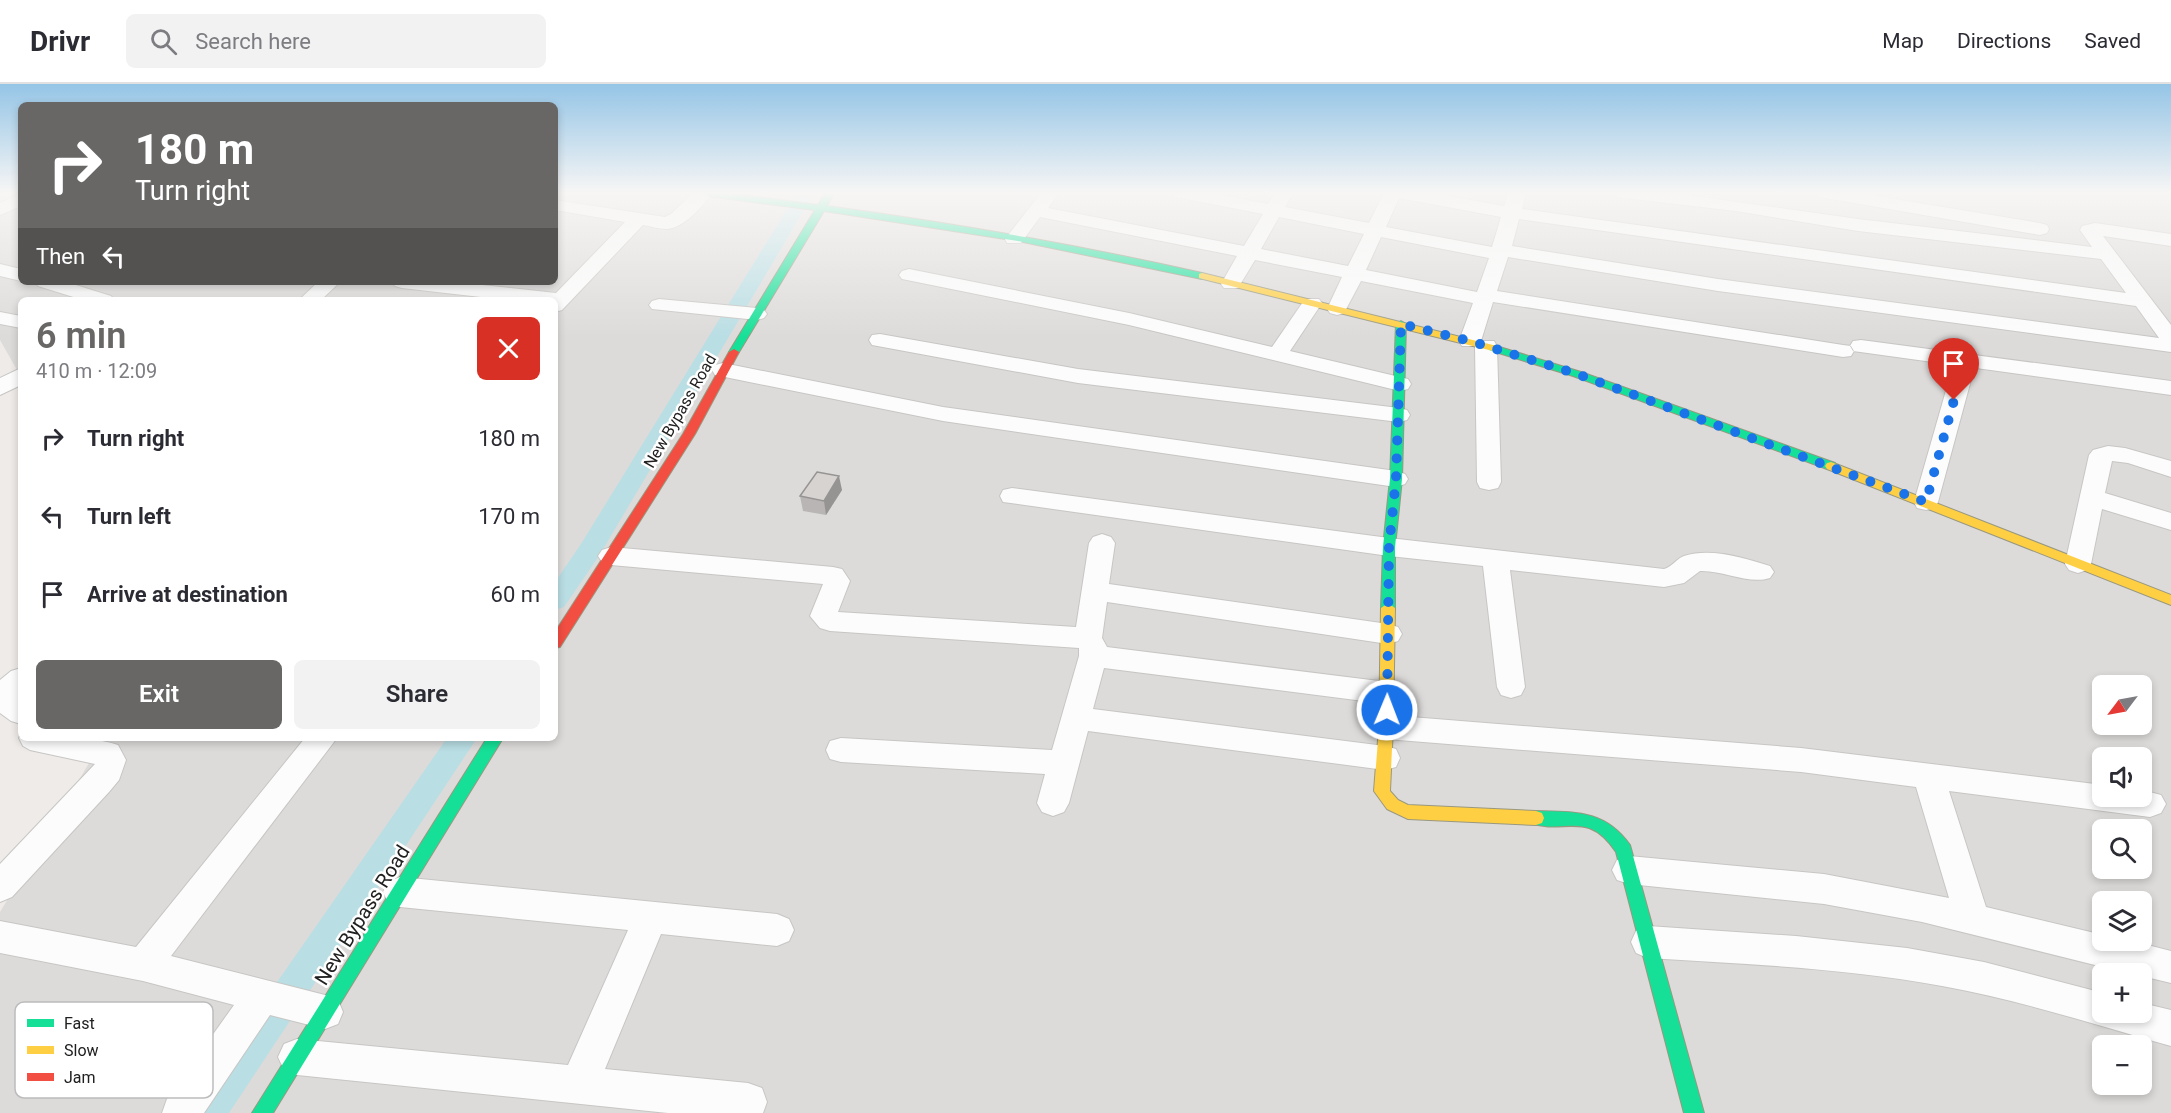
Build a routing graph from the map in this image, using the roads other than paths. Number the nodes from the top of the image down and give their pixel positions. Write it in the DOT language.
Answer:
graph roads {
  1 [pos="617,241"];
  2 [pos="795,241"];
  3 [pos="1025,241"];
  4 [pos="1192,241"];
  5 [pos="1255,241"];
  6 [pos="1370,241"];
  7 [pos="1439,241"];
  8 [pos="1504,241"];
  9 [pos="1713,241"];
  10 [pos="1996,241"];
  11 [pos="2096,241"];
  12 [pos="1249,252"];
  13 [pos="1501,252"];
  14 [pos="2106,254"];
  15 [pos="0,270"];
  16 [pos="18,273"];
  17 [pos="1354,273"];
  18 [pos="909,275"];
  19 [pos="1231,284"];
  20 [pos="55,285"];
  21 [pos="326,285"];
  22 [pos="431,285"];
  23 [pos="479,291"];
  24 [pos="94,297"];
  25 [pos="312,297"];
  26 [pos="518,297"];
  27 [pos="1484,297"];
  28 [pos="2142,301"];
  29 [pos="558,303"];
  30 [pos="1312,303"];
  31 [pos="659,305"];
  32 [pos="1337,309"];
  33 [pos="743,313"];
  34 [pos="0,318"];
  35 [pos="18,321"];
  36 [pos="1401,324"];
  37 [pos="2171,339"];
  38 [pos="880,340"];
  39 [pos="1478,343"];
  40 [pos="2171,346"];
  41 [pos="1277,355"];
  42 [pos="723,370"];
  43 [pos="18,377"];
  44 [pos="1960,380"];
  45 [pos="1400,384"];
  46 [pos="0,388"];
  47 [pos="2171,388"];
  48 [pos="1399,415"];
  49 [pos="2171,469"];
  50 [pos="1396,479"];
  51 [pos="1489,482"];
  52 [pos="1012,496"];
  53 [pos="2091,497"];
  54 [pos="1926,502"];
  55 [pos="2171,522"];
  56 [pos="1102,543"];
  57 [pos="1389,547"];
  58 [pos="611,556"];
  59 [pos="1495,558"];
  60 [pos="2078,564"];
  61 [pos="1761,572"];
  62 [pos="1095,591"];
  63 [pos="2171,600"];
  64 [pos="1388,634"];
  65 [pos="558,638"];
  66 [pos="1090,648"];
  67 [pos="0,666"];
  68 [pos="18,668"];
  69 [pos="18,681"];
  70 [pos="1511,687"];
  71 [pos="1387,693"];
  72 [pos="0,696"];
  73 [pos="0,701"];
  74 [pos="18,711"];
  75 [pos="1076,718"];
  76 [pos="1386,727"];
  77 [pos="39,741"];
  78 [pos="320,741"];
  79 [pos="493,741"];
  80 [pos="841,750"];
  81 [pos="1384,758"];
  82 [pos="1064,764"];
  83 [pos="1928,775"];
  84 [pos="2092,796"];
  85 [pos="1053,803"];
  86 [pos="1629,870"];
  87 [pos="0,887"];
  88 [pos="400,892"];
  89 [pos="651,917"];
  90 [pos="1972,918"];
  91 [pos="777,930"];
  92 [pos="0,937"];
  93 [pos="1648,942"];
  94 [pos="143,965"];
  95 [pos="2171,968"];
  96 [pos="291,1002"];
  97 [pos="2092,1007"];
  98 [pos="2152,1023"];
  99 [pos="2171,1028"];
  100 [pos="297,1057"];
  101 [pos="213,1081"];
  102 [pos="579,1085"];
  103 [pos="196,1098"];
  104 [pos="748,1102"];
  105 [pos="181,1113"];
  106 [pos="262,1113"];
  107 [pos="1694,1113"];
  1 -- 29 [label="street"];
  2 -- 33 [label="street, New Bypass Road"];
  3 -- 19 [label="street"];
  4 -- 12 [label="street"];
  5 -- 12 [label="street"];
  6 -- 17 [label="street"];
  7 -- 13 [label="street"];
  8 -- 13 [label="street"];
  9 -- 28 [label="street"];
  10 -- 14 [label="street"];
  11 -- 14 [label="street"];
  12 -- 17 [label="street"];
  12 -- 19 [label="street"];
  13 -- 27 [label="street"];
  13 -- 40 [label="street"];
  14 -- 28 [label="street"];
  15 -- 16 [label="street"];
  17 -- 27 [label="street"];
  17 -- 32 [label="street"];
  18 -- 41 [label="street"];
  19 -- 30 [label="street"];
  20 -- 24 [label="street"];
  21 -- 25 [label="street"];
  22 -- 23 [label="street"];
  23 -- 26 [label="street"];
  27 -- 39 [label="street"];
  27 -- 47 [label="street"];
  28 -- 37 [label="street"];
  30 -- 32 [label="street"];
  30 -- 41 [label="street"];
  31 -- 33 [label="street"];
  32 -- 36 [label="street"];
  33 -- 42 [label="street, New Bypass Road"];
  34 -- 35 [label="street"];
  36 -- 39 [label="street"];
  36 -- 45 [label="street"];
  38 -- 48 [label="street"];
  39 -- 51 [label="street"];
  39 -- 54 [label="street"];
  41 -- 45 [label="street"];
  42 -- 50 [label="street"];
  42 -- 58 [label="street, New Bypass Road"];
  43 -- 46 [label="street"];
  44 -- 54 [label="street"];
  45 -- 48 [label="street"];
  48 -- 50 [label="street"];
  49 -- 53 [label="street"];
  50 -- 57 [label="street"];
  52 -- 57 [label="street"];
  53 -- 55 [label="street"];
  53 -- 60 [label="street"];
  54 -- 60 [label="street"];
  56 -- 62 [label="street"];
  57 -- 59 [label="street"];
  57 -- 64 [label="street"];
  58 -- 65 [label="street, New Bypass Road"];
  58 -- 66 [label="street"];
  59 -- 61 [label="street"];
  59 -- 70 [label="street"];
  60 -- 63 [label="street"];
  62 -- 64 [label="street"];
  62 -- 66 [label="street"];
  64 -- 71 [label="street"];
  66 -- 71 [label="street"];
  66 -- 75 [label="street"];
  67 -- 68 [label="street"];
  69 -- 72 [label="street"];
  71 -- 76 [label="street"];
  73 -- 74 [label="street"];
  75 -- 81 [label="street"];
  75 -- 82 [label="street"];
  76 -- 81 [label="street"];
  76 -- 83 [label="street"];
  77 -- 87 [label="street"];
  78 -- 94 [label="street"];
  79 -- 88 [label="street, New Bypass Road"];
  80 -- 82 [label="street"];
  81 -- 86 [label="street"];
  82 -- 85 [label="street"];
  83 -- 84 [label="street"];
  83 -- 90 [label="street"];
  86 -- 90 [label="street"];
  86 -- 93 [label="street"];
  88 -- 89 [label="street"];
  88 -- 96 [label="street, New Bypass Road"];
  89 -- 91 [label="street"];
  89 -- 102 [label="street"];
  90 -- 95 [label="street"];
  92 -- 94 [label="street"];
  93 -- 97 [label="street"];
  93 -- 107 [label="street"];
  94 -- 96 [label="street"];
  96 -- 100 [label="street, New Bypass Road"];
  96 -- 101 [label="street"];
  98 -- 99 [label="street"];
  100 -- 102 [label="street"];
  100 -- 106 [label="street, New Bypass Road"];
  102 -- 104 [label="street"];
  103 -- 105 [label="street"];
}
